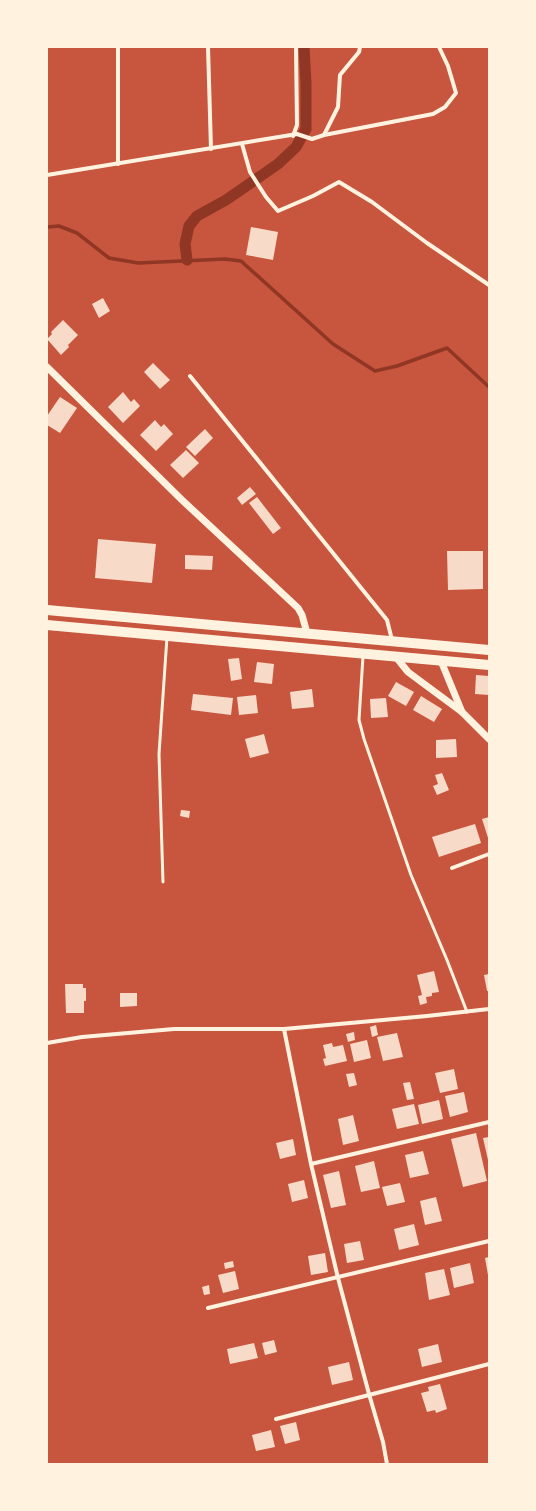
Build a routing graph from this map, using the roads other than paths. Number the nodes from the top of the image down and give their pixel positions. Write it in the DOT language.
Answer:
graph roads {
  1 [pos="118,47"];
  2 [pos="208,47"];
  3 [pos="296,47"];
  4 [pos="360,47"];
  5 [pos="439,47"];
  6 [pos="324,135"];
  7 [pos="293,136"];
  8 [pos="242,144"];
  9 [pos="211,149"];
  10 [pos="118,164"];
  11 [pos="47,175"];
  12 [pos="489,285"];
  13 [pos="47,367"];
  14 [pos="190,376"];
  15 [pos="47,610"];
  16 [pos="47,625"];
  17 [pos="307,633"];
  18 [pos="167,635"];
  19 [pos="392,640"];
  20 [pos="489,650"];
  21 [pos="363,654"];
  22 [pos="396,657"];
  23 [pos="441,661"];
  24 [pos="489,666"];
  25 [pos="462,712"];
  26 [pos="489,739"];
  27 [pos="489,854"];
  28 [pos="452,868"];
  29 [pos="163,882"];
  30 [pos="489,1009"];
  31 [pos="467,1012"];
  32 [pos="284,1029"];
  33 [pos="47,1044"];
  34 [pos="489,1122"];
  35 [pos="311,1164"];
  36 [pos="489,1241"];
  37 [pos="338,1278"];
  38 [pos="208,1308"];
  39 [pos="489,1364"];
  40 [pos="369,1394"];
  41 [pos="276,1419"];
  42 [pos="387,1464"];
  1 -- 10 [label="street"];
  2 -- 9 [label="street"];
  3 -- 7 [label="street"];
  4 -- 6 [label="street"];
  5 -- 6 [label="street"];
  6 -- 7 [label="street"];
  7 -- 8 [label="street"];
  8 -- 9 [label="street"];
  8 -- 12 [label="street"];
  9 -- 10 [label="street"];
  10 -- 11 [label="street"];
  13 -- 17 [label="street"];
  14 -- 19 [label="street"];
  15 -- 17 [label="main road"];
  16 -- 18 [label="main road"];
  17 -- 19 [label="main road"];
  18 -- 21 [label="main road"];
  18 -- 29 [label="lane"];
  19 -- 20 [label="main road"];
  21 -- 22 [label="main road"];
  21 -- 31 [label="lane"];
  22 -- 23 [label="main road"];
  22 -- 25 [label="street"];
  23 -- 24 [label="main road"];
  23 -- 25 [label="street"];
  25 -- 26 [label="street"];
  27 -- 28 [label="street"];
  30 -- 31 [label="street"];
  31 -- 32 [label="street"];
  32 -- 33 [label="street"];
  32 -- 35 [label="street"];
  34 -- 35 [label="street"];
  35 -- 37 [label="street"];
  36 -- 37 [label="street"];
  37 -- 38 [label="street"];
  37 -- 40 [label="street"];
  39 -- 40 [label="street"];
  40 -- 41 [label="street"];
  40 -- 42 [label="street"];
}
